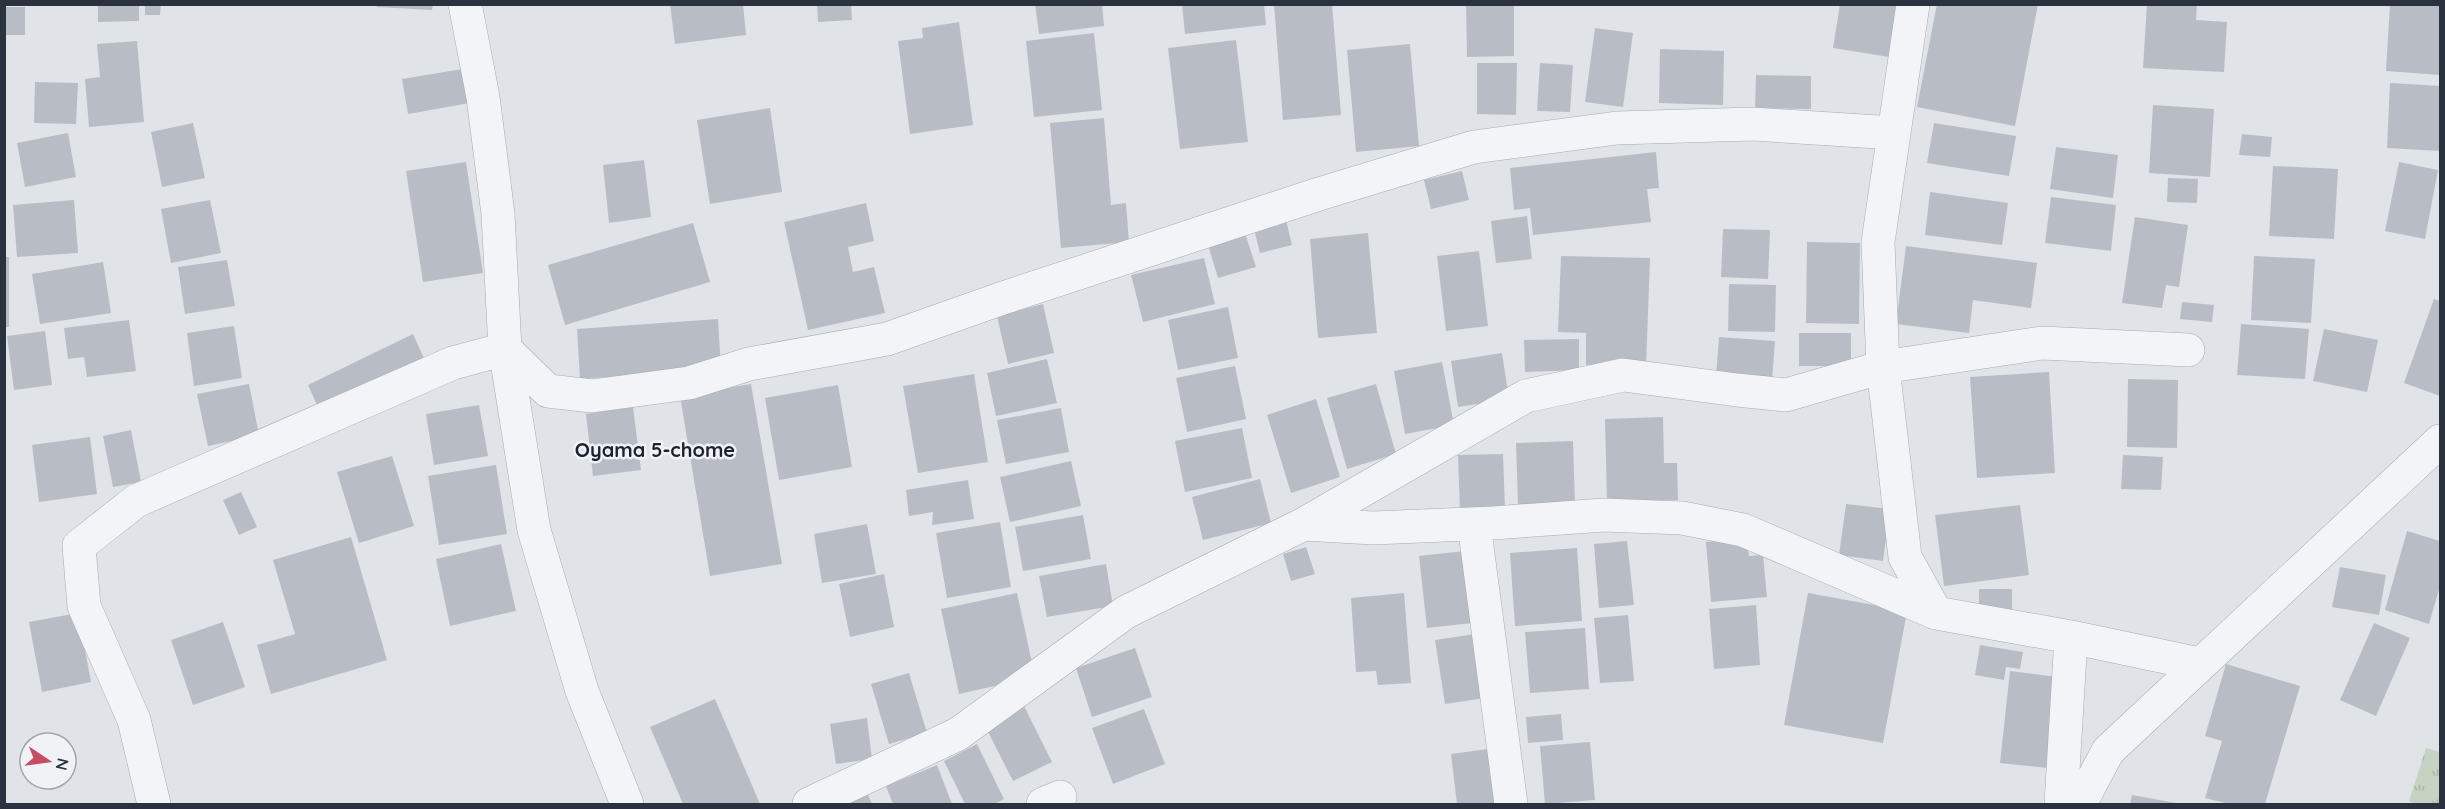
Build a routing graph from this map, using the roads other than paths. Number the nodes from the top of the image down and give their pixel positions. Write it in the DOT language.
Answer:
graph roads {
  1 [pos="465,4"];
  2 [pos="1913,4"];
  3 [pos="1894,133"];
  4 [pos="505,349"];
  5 [pos="2188,350"];
  6 [pos="1883,367"];
  7 [pos="2440,441"];
  8 [pos="1304,524"];
  9 [pos="1474,524"];
  10 [pos="1936,613"];
  11 [pos="2071,637"];
  12 [pos="2199,664"];
  13 [pos="154,804"];
  14 [pos="627,804"];
  15 [pos="809,804"];
  16 [pos="1511,804"];
  17 [pos="2061,804"];
  18 [pos="2080,804"];
  1 -- 4 [label="street"];
  2 -- 3 [label="street"];
  3 -- 4 [label="street"];
  3 -- 6 [label="street"];
  4 -- 13 [label="street"];
  4 -- 14 [label="street"];
  5 -- 6 [label="street"];
  6 -- 8 [label="street"];
  6 -- 10 [label="street"];
  7 -- 12 [label="street"];
  8 -- 9 [label="street"];
  8 -- 15 [label="street"];
  9 -- 10 [label="street"];
  9 -- 16 [label="street"];
  10 -- 11 [label="street"];
  11 -- 12 [label="street"];
  11 -- 17 [label="street"];
  12 -- 18 [label="street"];
}
